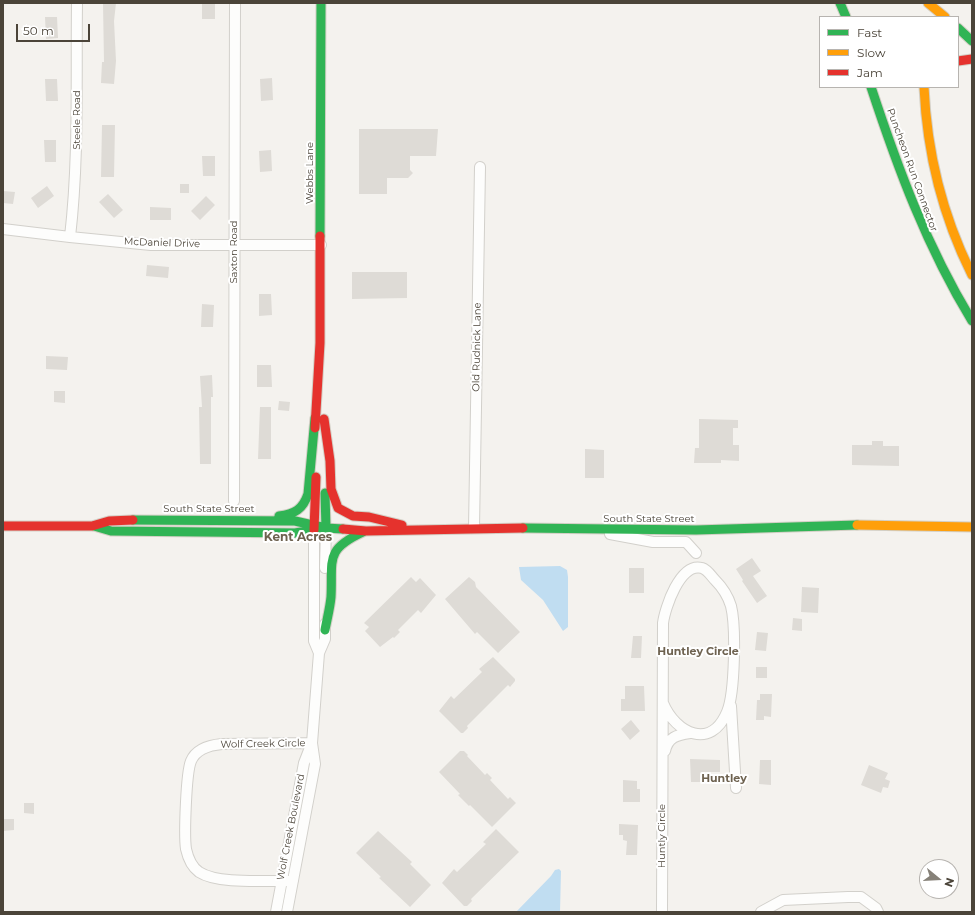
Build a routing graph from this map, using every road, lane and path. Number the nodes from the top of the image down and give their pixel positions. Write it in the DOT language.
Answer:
graph roads {
  1 [pos="77,3"];
  2 [pos="235,3"];
  3 [pos="321,3"];
  4 [pos="840,3"];
  5 [pos="926,5"];
  6 [pos="846,16"];
  7 [pos="943,16"];
  8 [pos="959,29"];
  9 [pos="972,41"];
  10 [pos="972,59"];
  11 [pos="959,61"];
  12 [pos="871,88"];
  13 [pos="924,88"];
  14 [pos="934,88"];
  15 [pos="926,131"];
  16 [pos="480,167"];
  17 [pos="3,228"];
  18 [pos="70,237"];
  19 [pos="234,244"];
  20 [pos="321,245"];
  21 [pos="972,275"];
  22 [pos="972,321"];
  23 [pos="320,419"];
  24 [pos="234,502"];
  25 [pos="184,520"];
  26 [pos="3,526"];
  27 [pos="92,526"];
  28 [pos="972,527"];
  29 [pos="314,528"];
  30 [pos="326,528"];
  31 [pos="474,528"];
  32 [pos="582,529"];
  33 [pos="420,530"];
  34 [pos="696,530"];
  35 [pos="366,531"];
  36 [pos="696,552"];
  37 [pos="696,567"];
  38 [pos="325,630"];
  39 [pos="319,653"];
  40 [pos="731,702"];
  41 [pos="664,703"];
  42 [pos="690,733"];
  43 [pos="312,743"];
  44 [pos="662,761"];
  45 [pos="736,788"];
  46 [pos="281,880"];
  47 [pos="292,880"];
  48 [pos="276,912"];
  49 [pos="287,912"];
  50 [pos="662,912"];
  51 [pos="761,912"];
  52 [pos="878,912"];
  1 -- 18 [label="street, Steele Road"];
  2 -- 19 [label="street, Saxton Road"];
  3 -- 20 [label="main road, Webbs Lane"];
  4 -- 6 [label="main road"];
  5 -- 7 [label="main road"];
  8 -- 9 [label="main road"];
  10 -- 11 [label="main road"];
  12 -- 22 [label="main road, Puncheon Run Connector"];
  13 -- 15 [label="main road, Puncheon Run Connector"];
  14 -- 15 [label="main road"];
  15 -- 21 [label="main road, Puncheon Run Connector"];
  16 -- 31 [label="street, Old Rudnick Lane"];
  17 -- 18 [label="street, McDaniel Drive"];
  18 -- 19 [label="street, McDaniel Drive"];
  19 -- 20 [label="street, McDaniel Drive"];
  19 -- 24 [label="street, Saxton Road"];
  20 -- 23 [label="main road, Webbs Lane"];
  23 -- 25 [label="main road"];
  23 -- 29 [label="main road, Webbs Lane"];
  23 -- 30 [label="main road, Webbs Lane"];
  23 -- 33 [label="main road"];
  25 -- 27 [label="main road, South State Street"];
  25 -- 29 [label="main road, South State Street"];
  26 -- 27 [label="main road, South State Street"];
  27 -- 29 [label="main road, South State Street"];
  28 -- 34 [label="main road, South State Street"];
  29 -- 30 [label="main road, South State Street"];
  29 -- 39 [label="street, Wolf Creek Boulevard"];
  30 -- 35 [label="main road, South State Street"];
  30 -- 38 [label="street, Wolf Creek Boulevard"];
  31 -- 32 [label="main road, South State Street"];
  31 -- 33 [label="main road, South State Street"];
  32 -- 34 [label="main road, South State Street"];
  32 -- 36 [label="street"];
  33 -- 35 [label="main road, South State Street"];
  34 -- 36 [label="street"];
  35 -- 38 [label="main road"];
  36 -- 37 [label="street"];
  37 -- 40 [label="street, Huntly Circle"];
  37 -- 41 [label="street, Huntly Circle"];
  38 -- 39 [label="street, Wolf Creek Boulevard"];
  39 -- 43 [label="street, Wolf Creek Boulevard"];
  40 -- 42 [label="street, Huntly Circle"];
  40 -- 45 [label="street, Huntly Circle"];
  41 -- 42 [label="street"];
  41 -- 44 [label="street, Huntly Circle"];
  42 -- 44 [label="street, Huntly Circle"];
  43 -- 46 [label="street, Wolf Creek Boulevard"];
  43 -- 46 [label="street, Wolf Creek Circle"];
  43 -- 47 [label="street, Wolf Creek Boulevard"];
  44 -- 50 [label="street, Huntly Circle"];
  46 -- 47 [label="street, Wolf Creek Circle"];
  46 -- 48 [label="street, Wolf Creek Boulevard"];
  47 -- 49 [label="street, Wolf Creek Boulevard"];
  51 -- 52 [label="street"];
}
